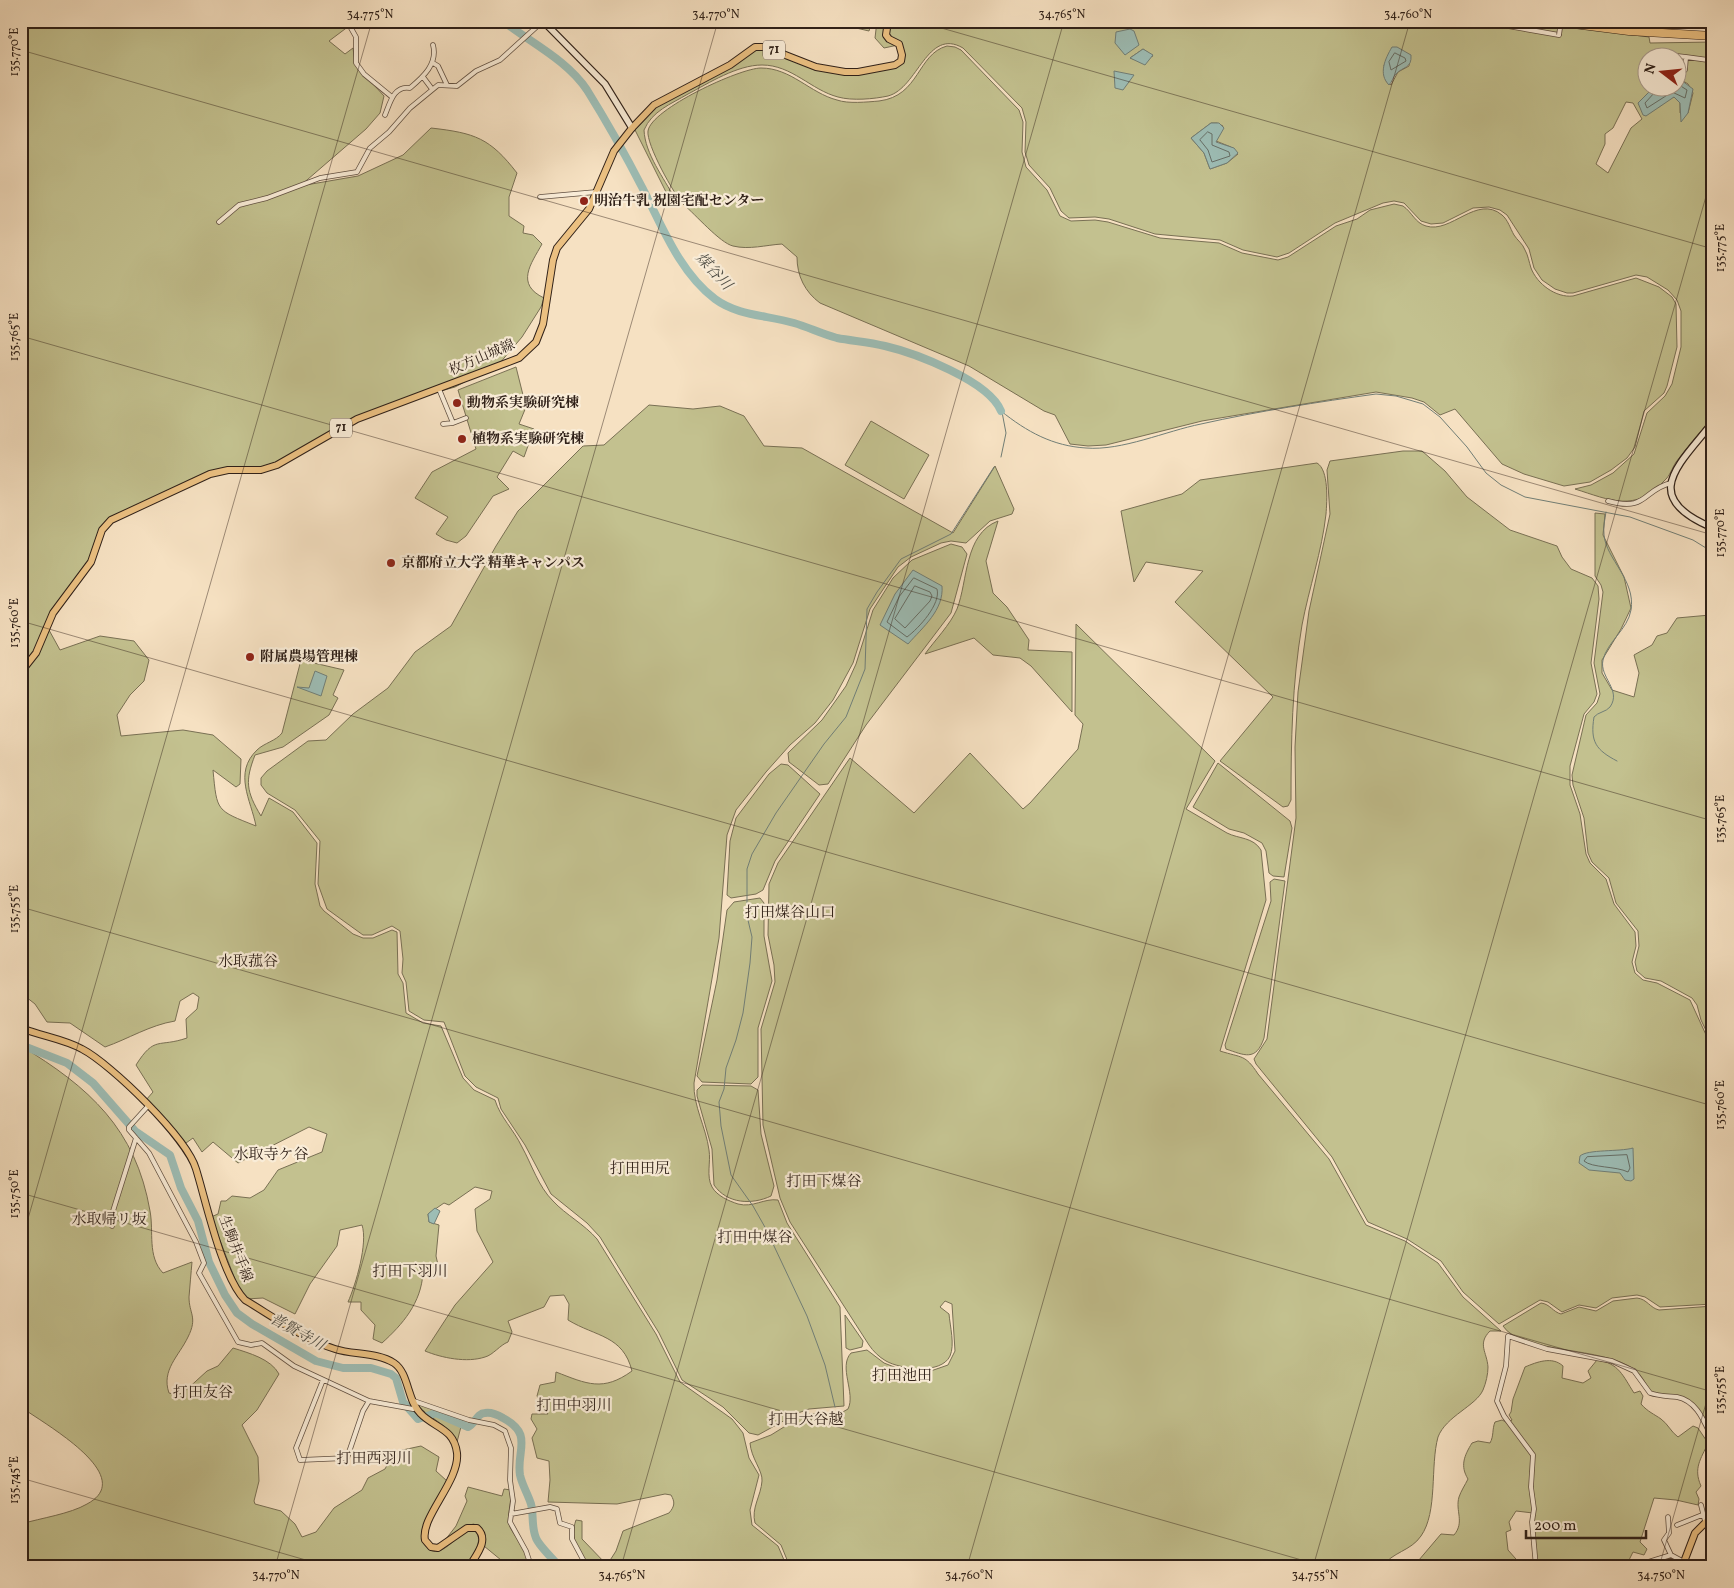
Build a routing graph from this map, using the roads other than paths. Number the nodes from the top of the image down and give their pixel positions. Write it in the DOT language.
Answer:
graph roads {
  1 [pos="347,21"];
  2 [pos="888,21"];
  3 [pos="1466,21"];
  4 [pos="1550,21"];
  5 [pos="1561,21"];
  6 [pos="1578,21"];
  7 [pos="1606,21"];
  8 [pos="1690,21"];
  9 [pos="547,23"];
  10 [pos="1649,33"];
  11 [pos="1713,36"];
  12 [pos="433,45"];
  13 [pos="1711,55"];
  14 [pos="1686,57"];
  15 [pos="432,63"];
  16 [pos="423,77"];
  17 [pos="447,85"];
  18 [pos="432,90"];
  19 [pos="392,97"];
  20 [pos="385,115"];
  21 [pos="632,128"];
  22 [pos="598,192"];
  23 [pos="540,197"];
  24 [pos="220,222"];
  25 [pos="439,389"];
  26 [pos="466,418"];
  27 [pos="453,422"];
  28 [pos="1713,422"];
  29 [pos="443,424"];
  30 [pos="1671,483"];
  31 [pos="1608,501"];
  32 [pos="1713,528"];
  33 [pos="21,672"];
  34 [pos="21,1028"];
  35 [pos="148,1106"];
  36 [pos="136,1138"];
  37 [pos="112,1226"];
  38 [pos="323,1380"];
  39 [pos="370,1401"];
  40 [pos="413,1404"];
  41 [pos="1713,1440"];
  42 [pos="1701,1505"];
  43 [pos="511,1514"];
  44 [pos="1713,1515"];
  45 [pos="1668,1517"];
  46 [pos="1704,1518"];
  47 [pos="1677,1525"];
  48 [pos="1671,1555"];
  49 [pos="1642,1564"];
  50 [pos="1683,1564"];
  51 [pos="469,1567"];
  52 [pos="528,1567"];
  53 [pos="587,1567"];
  54 [pos="1536,1567"];
  1 -- 19 [label="street"];
  2 -- 21 [label="main road, 枚方山城線 / 71"];
  3 -- 5 [label="street, bridge"];
  4 -- 10 [label="highway"];
  6 -- 10 [label="highway"];
  7 -- 8 [label="street"];
  9 -- 17 [label="street"];
  9 -- 21 [label="street"];
  10 -- 11 [label="highway"];
  12 -- 15 [label="street"];
  13 -- 14 [label="street"];
  15 -- 16 [label="street"];
  15 -- 17 [label="street"];
  16 -- 18 [label="street"];
  16 -- 19 [label="street"];
  17 -- 18 [label="street"];
  18 -- 24 [label="street"];
  19 -- 20 [label="street"];
  21 -- 22 [label="main road, 枚方山城線 / 71"];
  22 -- 23 [label="street"];
  22 -- 25 [label="main road, 枚方山城線 / 71"];
  25 -- 27 [label="street"];
  25 -- 33 [label="main road, 枚方山城線 / 71"];
  26 -- 27 [label="street"];
  27 -- 29 [label="street"];
  28 -- 30 [label="street"];
  30 -- 31 [label="street"];
  30 -- 32 [label="street"];
  34 -- 35 [label="main road, 生駒井手線"];
  35 -- 36 [label="street"];
  35 -- 40 [label="main road, 生駒井手線"];
  36 -- 37 [label="street"];
  36 -- 38 [label="street"];
  38 -- 39 [label="street"];
  38 -- 39 [label="street"];
  39 -- 40 [label="street"];
  40 -- 43 [label="street"];
  40 -- 51 [label="main road, 生駒井手線"];
  41 -- 54 [label="street"];
  42 -- 46 [label="street"];
  43 -- 52 [label="street"];
  43 -- 53 [label="street"];
  44 -- 46 [label="main road"];
  45 -- 48 [label="street"];
  46 -- 47 [label="street"];
  46 -- 50 [label="main road"];
  48 -- 49 [label="street"];
  48 -- 50 [label="street"];
}
